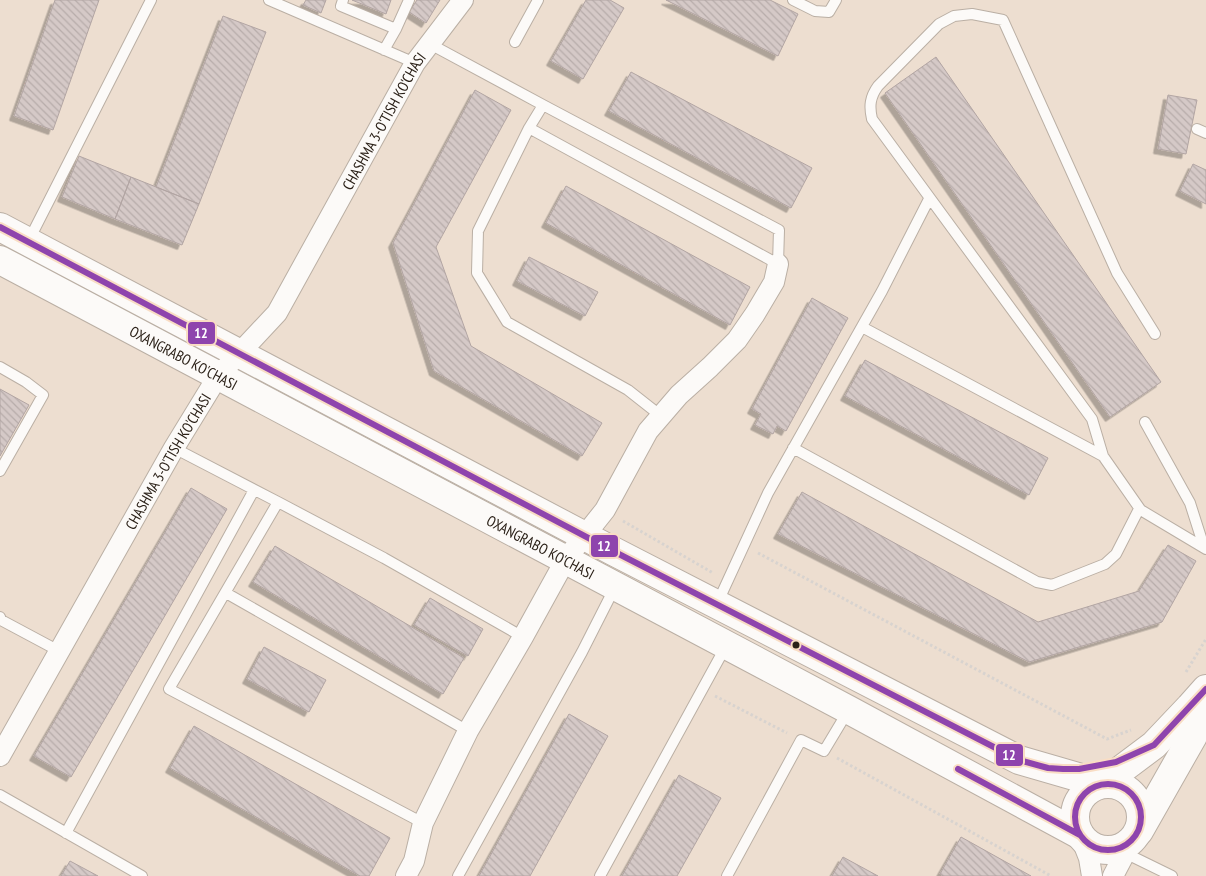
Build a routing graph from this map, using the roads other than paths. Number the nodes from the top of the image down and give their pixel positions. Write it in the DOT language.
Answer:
graph roads {
  1 [pos="152,0"];
  2 [pos="269,0"];
  3 [pos="343,0"];
  4 [pos="409,0"];
  5 [pos="462,0"];
  6 [pos="538,0"];
  7 [pos="793,0"];
  8 [pos="836,0"];
  9 [pos="396,29"];
  10 [pos="515,42"];
  11 [pos="430,44"];
  12 [pos="384,50"];
  13 [pos="415,63"];
  14 [pos="544,105"];
  15 [pos="529,128"];
  16 [pos="929,199"];
  17 [pos="13,247"];
  18 [pos="778,264"];
  19 [pos="862,327"];
  20 [pos="1155,334"];
  21 [pos="240,353"];
  22 [pos="0,367"];
  23 [pos="218,376"];
  24 [pos="661,416"];
  25 [pos="1146,422"];
  26 [pos="174,448"];
  27 [pos="793,448"];
  28 [pos="1103,456"];
  29 [pos="0,471"];
  30 [pos="254,490"];
  31 [pos="278,502"];
  32 [pos="1140,509"];
  33 [pos="585,536"];
  34 [pos="1205,548"];
  35 [pos="566,559"];
  36 [pos="615,586"];
  37 [pos="226,593"];
  38 [pos="722,593"];
  39 [pos="0,617"];
  40 [pos="522,637"];
  41 [pos="726,645"];
  42 [pos="60,650"];
  43 [pos="1196,681"];
  44 [pos="1206,709"];
  45 [pos="849,710"];
  46 [pos="468,731"];
  47 [pos="1144,737"];
  48 [pos="0,756"];
  49 [pos="1048,768"];
  50 [pos="1102,784"];
  51 [pos="0,795"];
  52 [pos="423,823"];
  53 [pos="66,833"];
  54 [pos="1080,835"];
  55 [pos="1132,843"];
  56 [pos="142,876"];
  57 [pos="406,876"];
  58 [pos="458,876"];
  59 [pos="600,876"];
  60 [pos="727,876"];
  61 [pos="1092,876"];
  62 [pos="1113,876"];
  63 [pos="1172,876"];
  1 -- 17 [label="lane"];
  2 -- 12 [label="lane"];
  3 -- 9 [label="lane"];
  4 -- 9 [label="lane"];
  5 -- 11 [label="street, CHASHMA 3-O'TISH KO'CHASI"];
  6 -- 10 [label="lane"];
  7 -- 8 [label="lane"];
  9 -- 12 [label="lane"];
  11 -- 13 [label="street, CHASHMA 3-O'TISH KO'CHASI"];
  11 -- 14 [label="lane"];
  12 -- 13 [label="lane"];
  13 -- 21 [label="street, CHASHMA 3-O'TISH KO'CHASI"];
  14 -- 15 [label="lane"];
  14 -- 18 [label="lane"];
  15 -- 18 [label="lane"];
  15 -- 24 [label="lane"];
  16 -- 19 [label="lane"];
  16 -- 20 [label="lane"];
  16 -- 28 [label="lane"];
  17 -- 21 [label="main road, OXANGRABO KO'CHASI"];
  17 -- 23 [label="main road, OXANGRABO KO'CHASI"];
  18 -- 24 [label="street"];
  19 -- 27 [label="lane"];
  19 -- 28 [label="lane"];
  21 -- 23 [label="street, CHASHMA 3-O'TISH KO'CHASI"];
  21 -- 33 [label="main road, OXANGRABO KO'CHASI"];
  22 -- 29 [label="lane"];
  23 -- 26 [label="street, CHASHMA 3-O'TISH KO'CHASI"];
  23 -- 35 [label="main road, OXANGRABO KO'CHASI"];
  24 -- 33 [label="street"];
  25 -- 34 [label="lane"];
  26 -- 30 [label="lane"];
  26 -- 42 [label="street, CHASHMA 3-O'TISH KO'CHASI"];
  27 -- 32 [label="lane"];
  27 -- 38 [label="lane"];
  28 -- 32 [label="lane"];
  30 -- 31 [label="lane"];
  30 -- 53 [label="lane"];
  31 -- 37 [label="lane"];
  31 -- 40 [label="lane"];
  32 -- 34 [label="lane"];
  33 -- 35 [label="street"];
  33 -- 38 [label="main road, OXANGRABO KO'CHASI"];
  35 -- 36 [label="main road, OXANGRABO KO'CHASI"];
  35 -- 40 [label="street"];
  36 -- 41 [label="main road, OXANGRABO KO'CHASI"];
  36 -- 58 [label="lane"];
  37 -- 46 [label="lane"];
  37 -- 52 [label="lane"];
  38 -- 49 [label="main road, OXANGRABO KO'CHASI"];
  39 -- 42 [label="lane"];
  40 -- 46 [label="street"];
  41 -- 45 [label="main road, OXANGRABO KO'CHASI"];
  41 -- 59 [label="lane"];
  42 -- 48 [label="street, CHASHMA 3-O'TISH KO'CHASI"];
  43 -- 47 [label="main road"];
  44 -- 55 [label="main road"];
  45 -- 54 [label="main road, OXANGRABO KO'CHASI"];
  45 -- 60 [label="lane"];
  46 -- 52 [label="street"];
  47 -- 49 [label="main road"];
  47 -- 50 [label="main road"];
  49 -- 50 [label="main road, OXANGRABO KO'CHASI"];
  50 -- 54 [label="main road"];
  50 -- 55 [label="main road"];
  51 -- 53 [label="lane"];
  52 -- 57 [label="street"];
  53 -- 56 [label="lane"];
  54 -- 55 [label="main road"];
  54 -- 61 [label="street"];
  55 -- 62 [label="street"];
  55 -- 63 [label="lane"];
}
